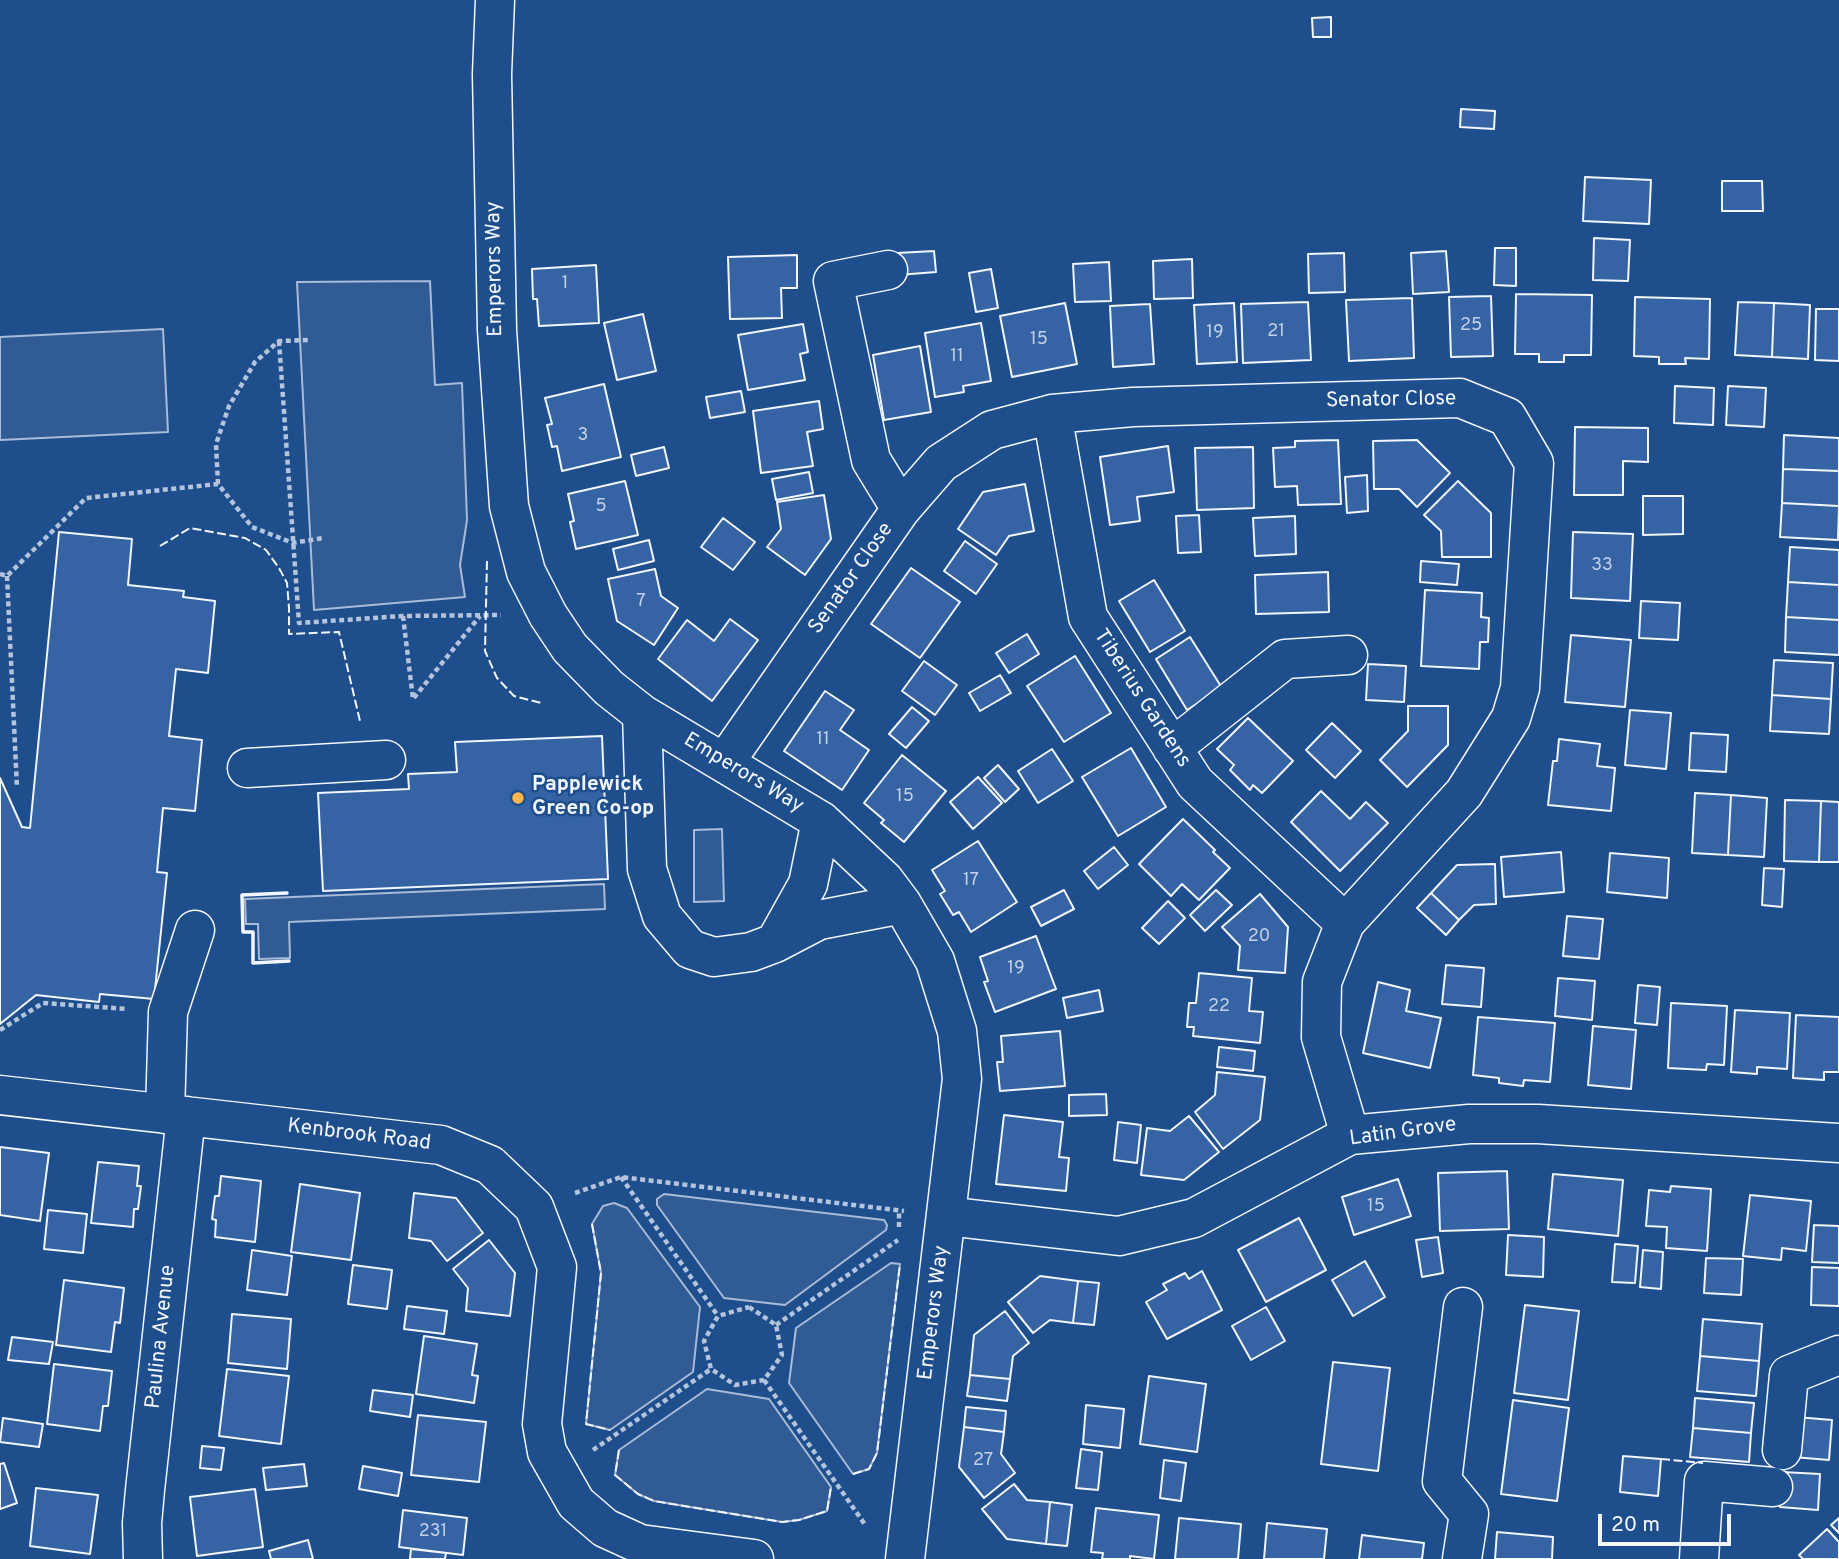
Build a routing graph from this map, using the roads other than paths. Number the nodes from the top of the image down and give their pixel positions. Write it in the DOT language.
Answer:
graph roads {
  1 [pos="495,0"];
  2 [pos="888,270"];
  3 [pos="1052,414"];
  4 [pos="901,509"];
  5 [pos="1348,654"];
  6 [pos="642,714"];
  7 [pos="1172,748"];
  8 [pos="386,760"];
  9 [pos="724,762"];
  10 [pos="247,768"];
  11 [pos="821,821"];
  12 [pos="902,904"];
  13 [pos="1345,923"];
  14 [pos="195,930"];
  15 [pos="775,943"];
  16 [pos="0,1095"];
  17 [pos="176,1115"];
  18 [pos="1350,1135"];
  19 [pos="1839,1143"];
  20 [pos="946,1216"];
  21 [pos="1463,1307"];
  22 [pos="1839,1355"];
  23 [pos="1782,1450"];
  24 [pos="1773,1486"];
  25 [pos="143,1559"];
  26 [pos="754,1559"];
  27 [pos="905,1559"];
  28 [pos="1462,1559"];
  29 [pos="1699,1559"];
  1 -- 6 [label="street, Emperors Way"];
  2 -- 4 [label="street"];
  3 -- 4 [label="street, Senator Close"];
  3 -- 7 [label="street, Tiberius Gardens"];
  3 -- 13 [label="street, Senator Close"];
  4 -- 9 [label="street, Senator Close"];
  5 -- 7 [label="street"];
  6 -- 9 [label="street, Emperors Way"];
  6 -- 15 [label="street"];
  7 -- 13 [label="street, Tiberius Gardens"];
  8 -- 10 [label="street"];
  9 -- 11 [label="street, Emperors Way"];
  11 -- 12 [label="street, Emperors Way"];
  11 -- 15 [label="street"];
  12 -- 15 [label="street"];
  12 -- 20 [label="street, Emperors Way"];
  13 -- 18 [label="street, Senator Close"];
  14 -- 17 [label="street, Paulina Avenue"];
  16 -- 17 [label="street, Kenbrook Road"];
  17 -- 25 [label="street, Paulina Avenue"];
  17 -- 26 [label="street, Kenbrook Road"];
  18 -- 19 [label="street, Latin Grove"];
  18 -- 20 [label="street, Latin Grove"];
  20 -- 27 [label="street, Emperors Way"];
  21 -- 28 [label="street"];
  22 -- 23 [label="street"];
  24 -- 29 [label="street"];
}
